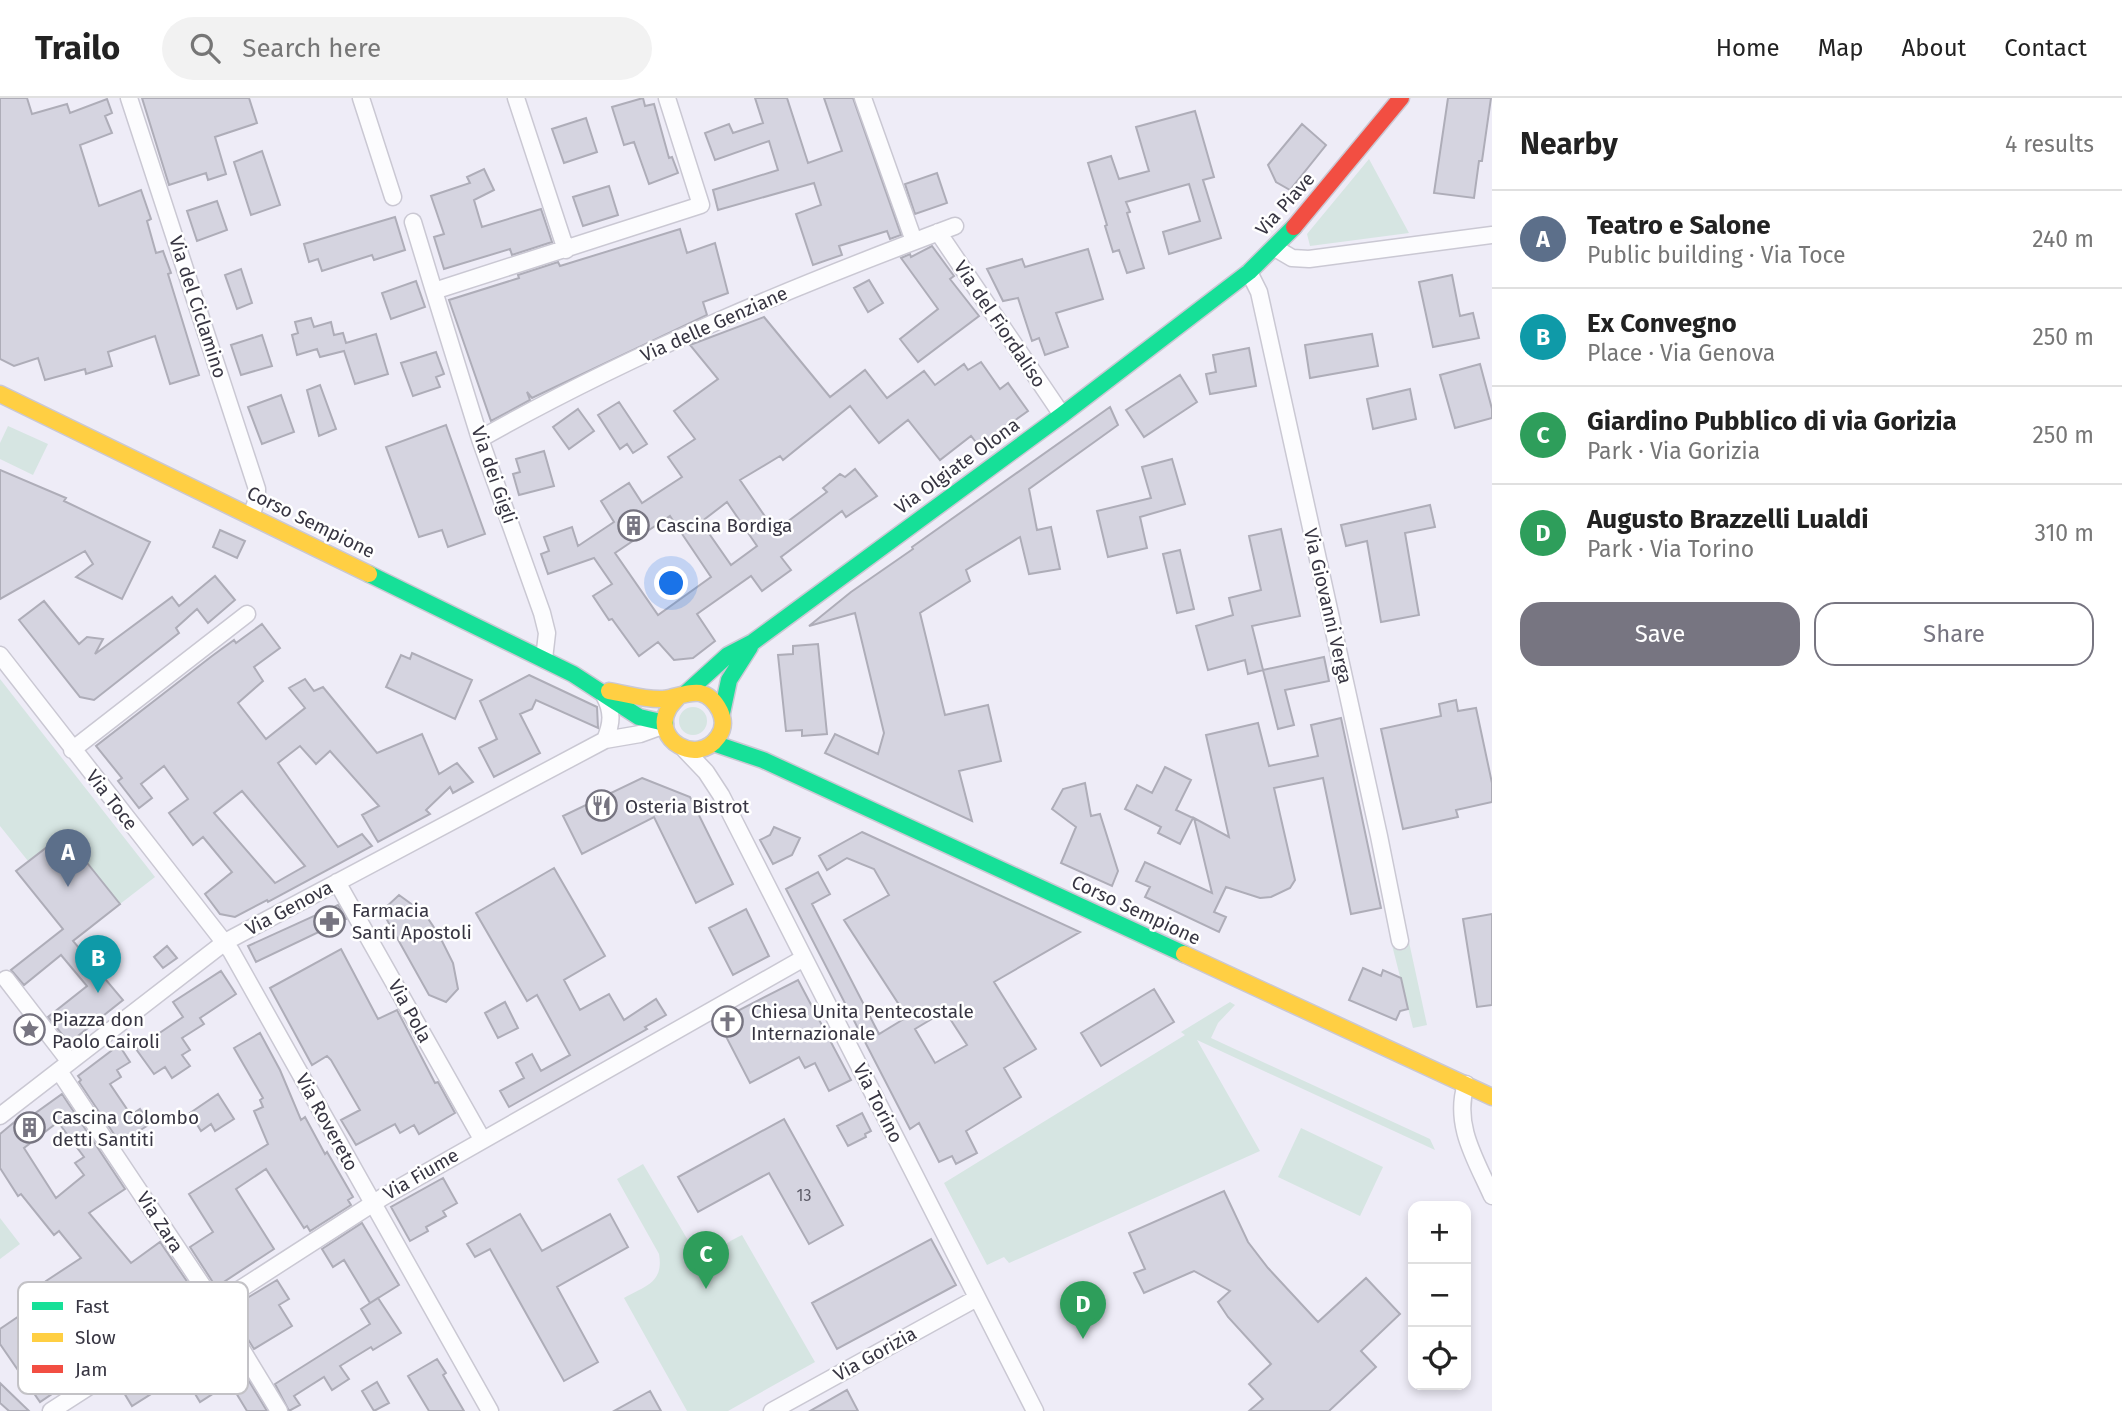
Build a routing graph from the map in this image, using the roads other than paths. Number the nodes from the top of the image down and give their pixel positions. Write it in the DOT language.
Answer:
graph roads {
  1 [pos="129,98"];
  2 [pos="361,98"];
  3 [pos="516,98"];
  4 [pos="667,98"];
  5 [pos="863,98"];
  6 [pos="1401,98"];
  7 [pos="393,197"];
  8 [pos="413,222"];
  9 [pos="955,226"];
  10 [pos="938,232"];
  11 [pos="1492,235"];
  12 [pos="914,241"];
  13 [pos="1275,248"];
  14 [pos="566,250"];
  15 [pos="1249,272"];
  16 [pos="434,291"];
  17 [pos="1184,323"];
  18 [pos="0,394"];
  19 [pos="1062,415"];
  20 [pos="481,439"];
  21 [pos="251,516"];
  22 [pos="247,614"];
  23 [pos="753,642"];
  24 [pos="0,657"];
  25 [pos="544,659"];
  26 [pos="601,690"];
  27 [pos="682,696"];
  28 [pos="722,716"];
  29 [pos="665,724"];
  30 [pos="606,740"];
  31 [pos="712,745"];
  32 [pos="72,750"];
  33 [pos="685,750"];
  34 [pos="763,760"];
  35 [pos="721,795"];
  36 [pos="337,882"];
  37 [pos="225,942"];
  38 [pos="1400,942"];
  39 [pos="804,958"];
  40 [pos="6,979"];
  41 [pos="64,1066"];
  42 [pos="1466,1084"];
  43 [pos="1492,1097"];
  44 [pos="0,1116"];
  45 [pos="482,1139"];
  46 [pos="1492,1196"];
  47 [pos="372,1203"];
  48 [pos="200,1282"];
  49 [pos="248,1282"];
  50 [pos="977,1298"];
  51 [pos="248,1360"];
  52 [pos="77,1394"];
  53 [pos="51,1411"];
  54 [pos="279,1411"];
  55 [pos="490,1411"];
  56 [pos="772,1411"];
  57 [pos="1035,1411"];
  1 -- 21 [label="street, Via del Ciclamino"];
  2 -- 7 [label="street"];
  3 -- 14 [label="street"];
  4 -- 14 [label="street"];
  5 -- 12 [label="street"];
  6 -- 13 [label="main road, Via Piave"];
  8 -- 16 [label="street, Via dei Gigli"];
  9 -- 10 [label="street, Via delle Genziane"];
  10 -- 12 [label="street, Via delle Genziane"];
  10 -- 19 [label="street, Via del Fiordaliso"];
  11 -- 13 [label="street"];
  12 -- 20 [label="street, Via delle Genziane"];
  13 -- 15 [label="main road, Via Piave"];
  14 -- 16 [label="street"];
  15 -- 17 [label="main road, Via Piave"];
  15 -- 38 [label="street, Via Giovanni Verga"];
  16 -- 20 [label="street, Via dei Gigli"];
  17 -- 19 [label="main road, Via Olgiate Olona"];
  18 -- 21 [label="main road, Corso Sempione"];
  19 -- 23 [label="main road, Via Olgiate Olona"];
  20 -- 25 [label="street, Via dei Gigli"];
  21 -- 25 [label="main road, Corso Sempione"];
  22 -- 32 [label="street"];
  23 -- 27 [label="main road, Via Olgiate Olona"];
  23 -- 28 [label="main road, Via Olgiate Olona"];
  24 -- 32 [label="street, Via Toce"];
  25 -- 26 [label="main road, Corso Sempione"];
  26 -- 27 [label="main road, Corso Sempione"];
  26 -- 29 [label="main road, Corso Sempione"];
  26 -- 30 [label="street"];
  27 -- 28 [label="main road, Corso Sempione"];
  27 -- 29 [label="main road"];
  28 -- 31 [label="main road"];
  28 -- 34 [label="main road, Corso Sempione"];
  29 -- 30 [label="street, Via Genova"];
  29 -- 33 [label="main road"];
  30 -- 36 [label="street, Via Genova"];
  31 -- 33 [label="main road, Corso Sempione"];
  31 -- 34 [label="main road, Corso Sempione"];
  31 -- 35 [label="street, Via Torino"];
  32 -- 37 [label="street, Via Toce"];
  33 -- 35 [label="street, Via Torino"];
  34 -- 42 [label="main road, Corso Sempione"];
  35 -- 39 [label="street, Via Torino"];
  36 -- 37 [label="street, Via Genova"];
  36 -- 45 [label="street, Via Pola"];
  37 -- 41 [label="street, Via Genova"];
  37 -- 47 [label="street, Via Rovereto"];
  39 -- 45 [label="street, Via Fiume"];
  39 -- 50 [label="street, Via Torino"];
  40 -- 41 [label="street"];
  41 -- 44 [label="street, Via Genova"];
  41 -- 48 [label="street, Via Zara"];
  42 -- 43 [label="main road, Corso Sempione"];
  42 -- 46 [label="street"];
  45 -- 47 [label="street, Via Fiume"];
  47 -- 49 [label="street, Via Fiume"];
  47 -- 55 [label="street, Via Rovereto"];
  50 -- 56 [label="street, Via Gorizia"];
  50 -- 57 [label="street, Via Torino"];
  51 -- 54 [label="street, Via Zara"];
  52 -- 53 [label="street, Via Fiume"];
}
